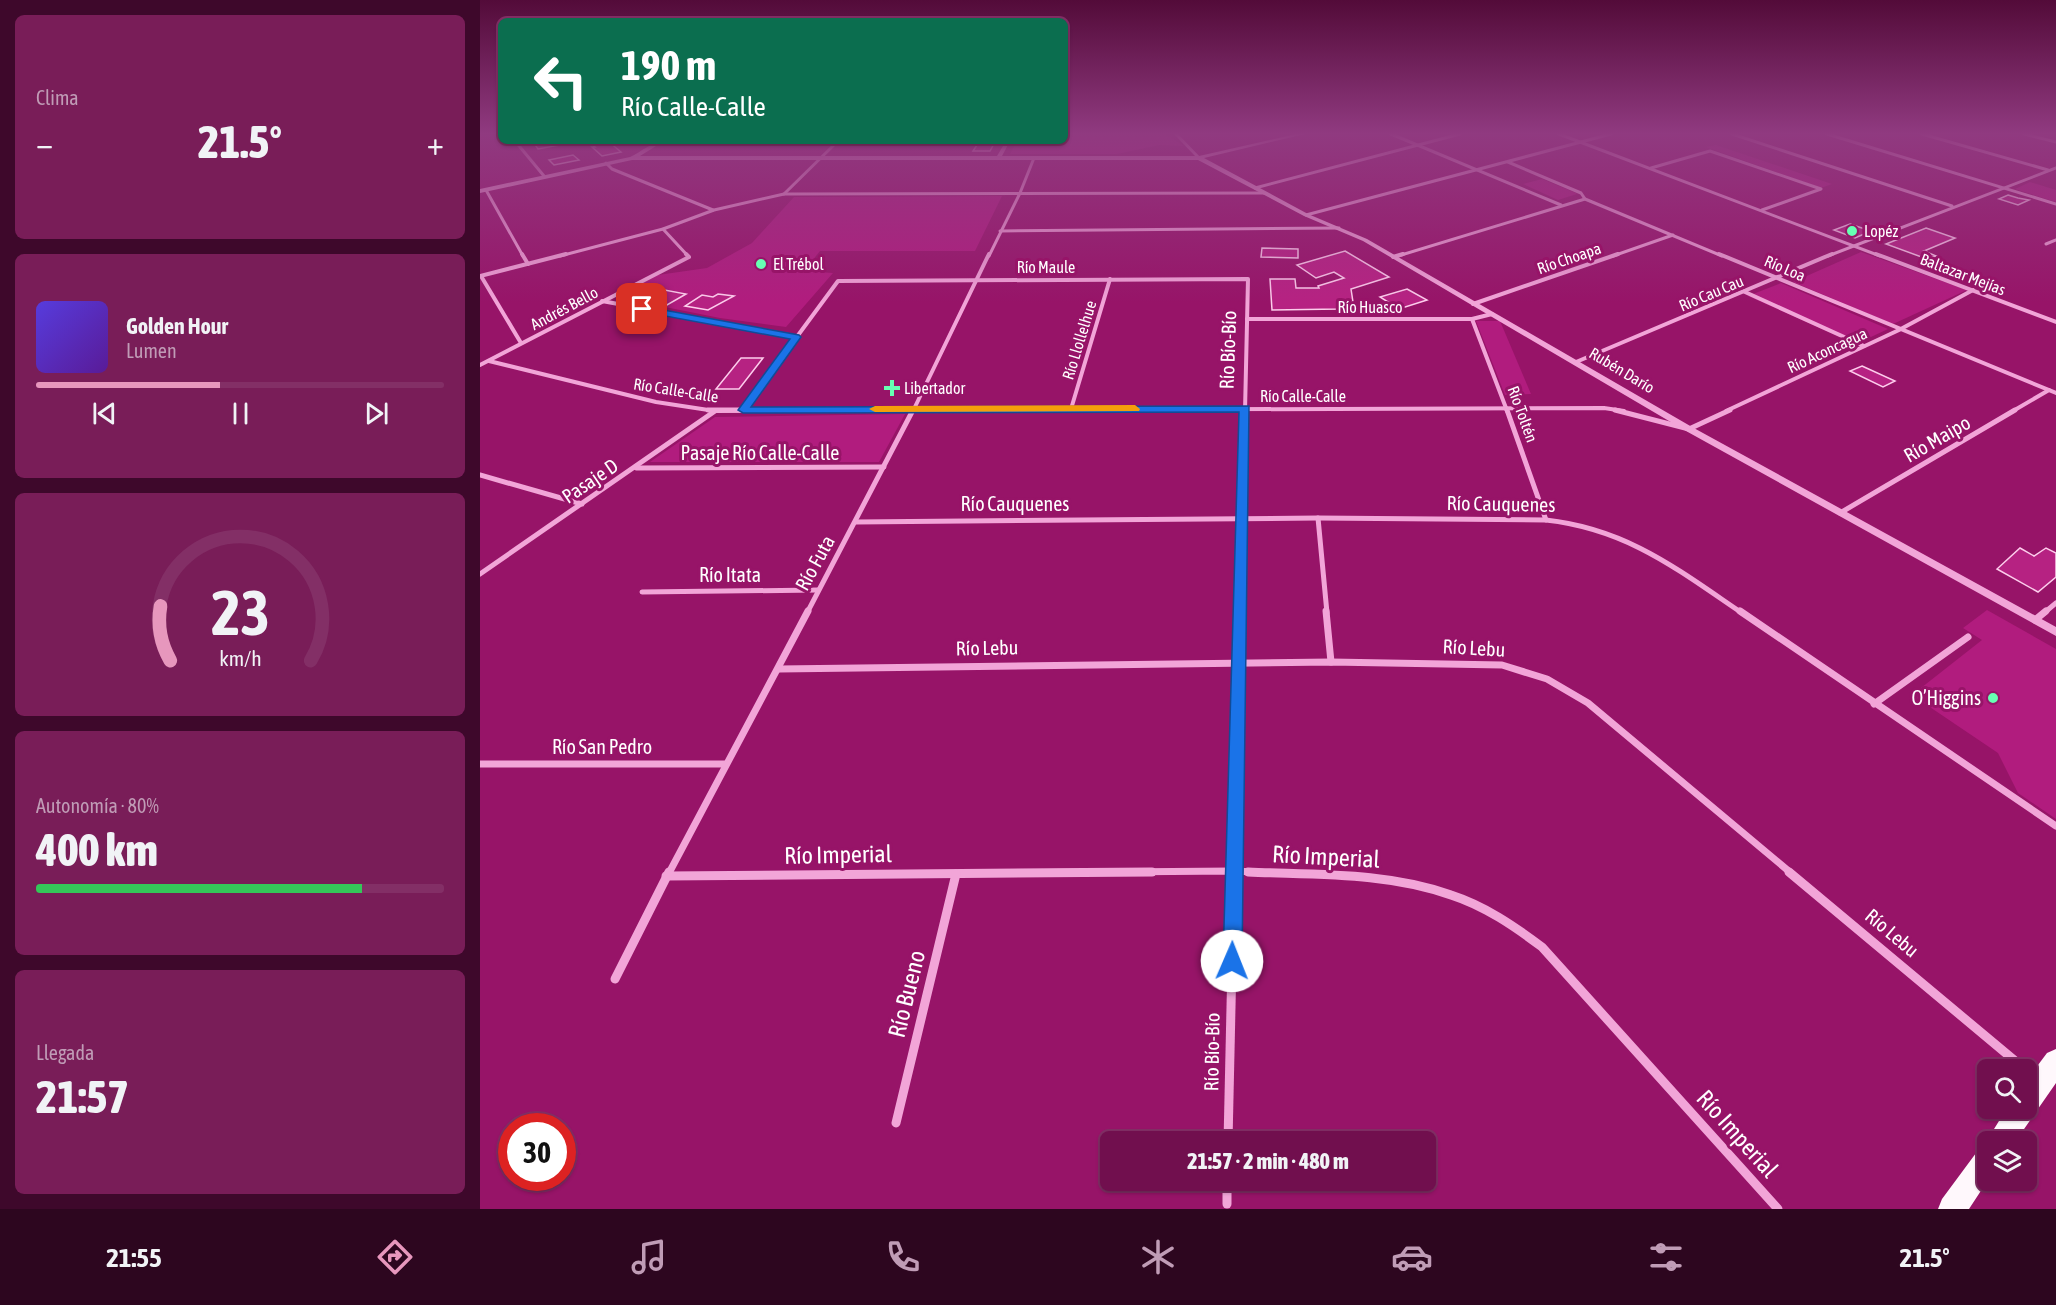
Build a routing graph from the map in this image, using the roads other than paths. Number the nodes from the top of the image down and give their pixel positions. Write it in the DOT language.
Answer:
graph roads {
  1 [pos="483,190"];
  2 [pos="665,190"];
  3 [pos="788,190"];
  4 [pos="1259,190"];
  5 [pos="1399,190"];
  6 [pos="1527,190"];
  7 [pos="1575,190"];
  8 [pos="1708,190"];
  9 [pos="1817,190"];
  10 [pos="1905,190"];
  11 [pos="1996,190"];
  12 [pos="2011,190"];
  13 [pos="1020,193"];
  14 [pos="1264,193"];
  15 [pos="784,194"];
  16 [pos="1585,199"];
  17 [pos="2056,204"];
  18 [pos="1562,205"];
  19 [pos="1953,206"];
  20 [pos="714,210"];
  21 [pos="1761,210"];
  22 [pos="1306,215"];
  23 [pos="1340,228"];
  24 [pos="663,229"];
  25 [pos="1000,231"];
  26 [pos="1673,235"];
  27 [pos="2056,240"];
  28 [pos="2046,244"];
  29 [pos="1853,245"];
  30 [pos="1393,257"];
  31 [pos="528,264"];
  32 [pos="480,276"];
  33 [pos="1777,278"];
  34 [pos="978,279"];
  35 [pos="1110,279"];
  36 [pos="1248,279"];
  37 [pos="1973,290"];
  38 [pos="1745,292"];
  39 [pos="601,301"];
  40 [pos="1473,304"];
  41 [pos="1492,314"];
  42 [pos="1247,319"];
  43 [pos="1472,319"];
  44 [pos="2056,322"];
  45 [pos="1899,330"];
  46 [pos="796,337"];
  47 [pos="521,343"];
  48 [pos="1864,346"];
  49 [pos="489,361"];
  50 [pos="1576,362"];
  51 [pos="480,365"];
  52 [pos="2049,390"];
  53 [pos="2056,393"];
  54 [pos="913,408"];
  55 [pos="1245,408"];
  56 [pos="1506,408"];
  57 [pos="1071,409"];
  58 [pos="743,410"];
  59 [pos="715,411"];
  60 [pos="1689,429"];
  61 [pos="884,467"];
  62 [pos="635,468"];
  63 [pos="480,475"];
  64 [pos="582,504"];
  65 [pos="1840,513"];
  66 [pos="1318,518"];
  67 [pos="1242,519"];
  68 [pos="1546,520"];
  69 [pos="856,522"];
  70 [pos="480,574"];
  71 [pos="818,590"];
  72 [pos="642,592"];
  73 [pos="2056,603"];
  74 [pos="2035,620"];
  75 [pos="2056,632"];
  76 [pos="1968,637"];
  77 [pos="1331,662"];
  78 [pos="1239,664"];
  79 [pos="779,669"];
  80 [pos="1874,704"];
  81 [pos="480,764"];
  82 [pos="724,764"];
  83 [pos="2056,826"];
  84 [pos="1234,871"];
  85 [pos="956,874"];
  86 [pos="666,876"];
  87 [pos="615,979"];
  88 [pos="2013,1059"];
  89 [pos="2056,1062"];
  90 [pos="2037,1071"];
  91 [pos="896,1123"];
  92 [pos="1228,1131"];
  93 [pos="1977,1174"];
  94 [pos="1227,1191"];
  95 [pos="1227,1204"];
  96 [pos="1778,1209"];
  97 [pos="1952,1209"];
  1 -- 31 [label="street"];
  2 -- 20 [label="street"];
  3 -- 15 [label="street"];
  4 -- 14 [label="street, Rubén Darío"];
  5 -- 22 [label="street"];
  6 -- 18 [label="street"];
  7 -- 16 [label="street, Río Loa"];
  8 -- 21 [label="street, Baltazar Mejías"];
  9 -- 21 [label="street"];
  10 -- 19 [label="street"];
  11 -- 19 [label="street, Río Cau Cau"];
  12 -- 17 [label="street"];
  13 -- 14 [label="street"];
  13 -- 15 [label="street"];
  13 -- 25 [label="street, Río Futa"];
  14 -- 22 [label="street, Rubén Darío"];
  15 -- 20 [label="street"];
  16 -- 18 [label="street"];
  16 -- 26 [label="street, Río Loa"];
  18 -- 30 [label="street"];
  19 -- 29 [label="street, Río Cau Cau"];
  20 -- 24 [label="street"];
  21 -- 29 [label="street, Baltazar Mejías"];
  22 -- 23 [label="street, Rubén Darío"];
  23 -- 25 [label="street"];
  23 -- 30 [label="street, Rubén Darío"];
  24 -- 31 [label="street"];
  24 -- 39 [label="street, Andrés Bello"];
  25 -- 34 [label="street, Río Futa"];
  26 -- 33 [label="street, Río Loa"];
  26 -- 40 [label="street, Río Choapa"];
  27 -- 28 [label="street"];
  29 -- 33 [label="street, Río Cau Cau"];
  29 -- 37 [label="street, Baltazar Mejías"];
  30 -- 40 [label="street, Rubén Darío"];
  31 -- 32 [label="street"];
  32 -- 47 [label="street"];
  33 -- 38 [label="street, Río Cau Cau"];
  33 -- 45 [label="street, Río Loa"];
  34 -- 35 [label="street, Río Maule"];
  34 -- 46 [label="street, Río Maule"];
  34 -- 54 [label="street, Río Futa"];
  35 -- 36 [label="street, Río Maule"];
  35 -- 57 [label="street, Río Llollelhue"];
  36 -- 42 [label="street, Río Bío-Bío"];
  37 -- 44 [label="street, Baltazar Mejías"];
  37 -- 45 [label="street, Río Aconcagua"];
  38 -- 48 [label="street"];
  38 -- 50 [label="street, Río Cau Cau"];
  39 -- 46 [label="street"];
  39 -- 47 [label="street, Andrés Bello"];
  40 -- 41 [label="street, Rubén Darío"];
  41 -- 43 [label="street, Río Huasco"];
  41 -- 50 [label="street, Rubén Darío"];
  42 -- 43 [label="street, Río Huasco"];
  42 -- 55 [label="street, Río Bío-Bío"];
  43 -- 56 [label="street, Río Toltén"];
  45 -- 48 [label="street, Río Aconcagua"];
  45 -- 52 [label="street, Río Loa"];
  46 -- 58 [label="street"];
  47 -- 49 [label="street, Andrés Bello"];
  48 -- 60 [label="street, Río Aconcagua"];
  49 -- 51 [label="street, Andrés Bello"];
  49 -- 59 [label="street, Río Calle-Calle"];
  50 -- 60 [label="street, Rubén Darío"];
  52 -- 53 [label="street, Río Loa"];
  52 -- 65 [label="street, Río Maipo"];
  54 -- 57 [label="street, Río Calle-Calle"];
  54 -- 58 [label="street, Río Calle-Calle"];
  54 -- 61 [label="street, Río Futa"];
  55 -- 56 [label="street, Río Calle-Calle"];
  55 -- 57 [label="street, Río Calle-Calle"];
  55 -- 67 [label="street, Río Bío-Bío"];
  56 -- 60 [label="street, Río Calle-Calle"];
  56 -- 68 [label="street, Río Toltén"];
  58 -- 59 [label="street, Río Calle-Calle"];
  59 -- 62 [label="street, Pasaje D"];
  60 -- 65 [label="street, Rubén Darío"];
  61 -- 62 [label="street, Pasaje Río Calle-Calle"];
  61 -- 69 [label="street, Río Futa"];
  62 -- 64 [label="street, Pasaje D"];
  63 -- 64 [label="street"];
  64 -- 70 [label="street, Pasaje D"];
  65 -- 74 [label="street, Rubén Darío"];
  66 -- 67 [label="street, Río Cauquenes"];
  66 -- 68 [label="street, Río Cauquenes"];
  66 -- 77 [label="street"];
  67 -- 69 [label="street, Río Cauquenes"];
  67 -- 78 [label="street, Río Bío-Bío"];
  68 -- 80 [label="street, Río Cauquenes"];
  69 -- 71 [label="street, Río Futa"];
  71 -- 72 [label="street, Río Itata"];
  71 -- 79 [label="street, Río Futa"];
  73 -- 74 [label="street"];
  74 -- 75 [label="street, Rubén Darío"];
  76 -- 80 [label="street"];
  77 -- 78 [label="street, Río Lebu"];
  77 -- 88 [label="street, Río Lebu"];
  78 -- 79 [label="street, Río Lebu"];
  78 -- 84 [label="street, Río Bío-Bío"];
  79 -- 82 [label="street, Río Futa"];
  80 -- 83 [label="street, Río Cauquenes"];
  81 -- 82 [label="street, Río San Pedro"];
  82 -- 86 [label="street, Río Futa"];
  84 -- 85 [label="street, Río Imperial"];
  84 -- 92 [label="street, Río Bío-Bío"];
  84 -- 96 [label="street, Río Imperial"];
  85 -- 86 [label="street, Río Imperial"];
  85 -- 91 [label="street, Río Bueno"];
  86 -- 87 [label="street, Río Futa"];
  89 -- 90 [label="highway"];
  93 -- 97 [label="highway"];
  94 -- 95 [label="street"];
}
